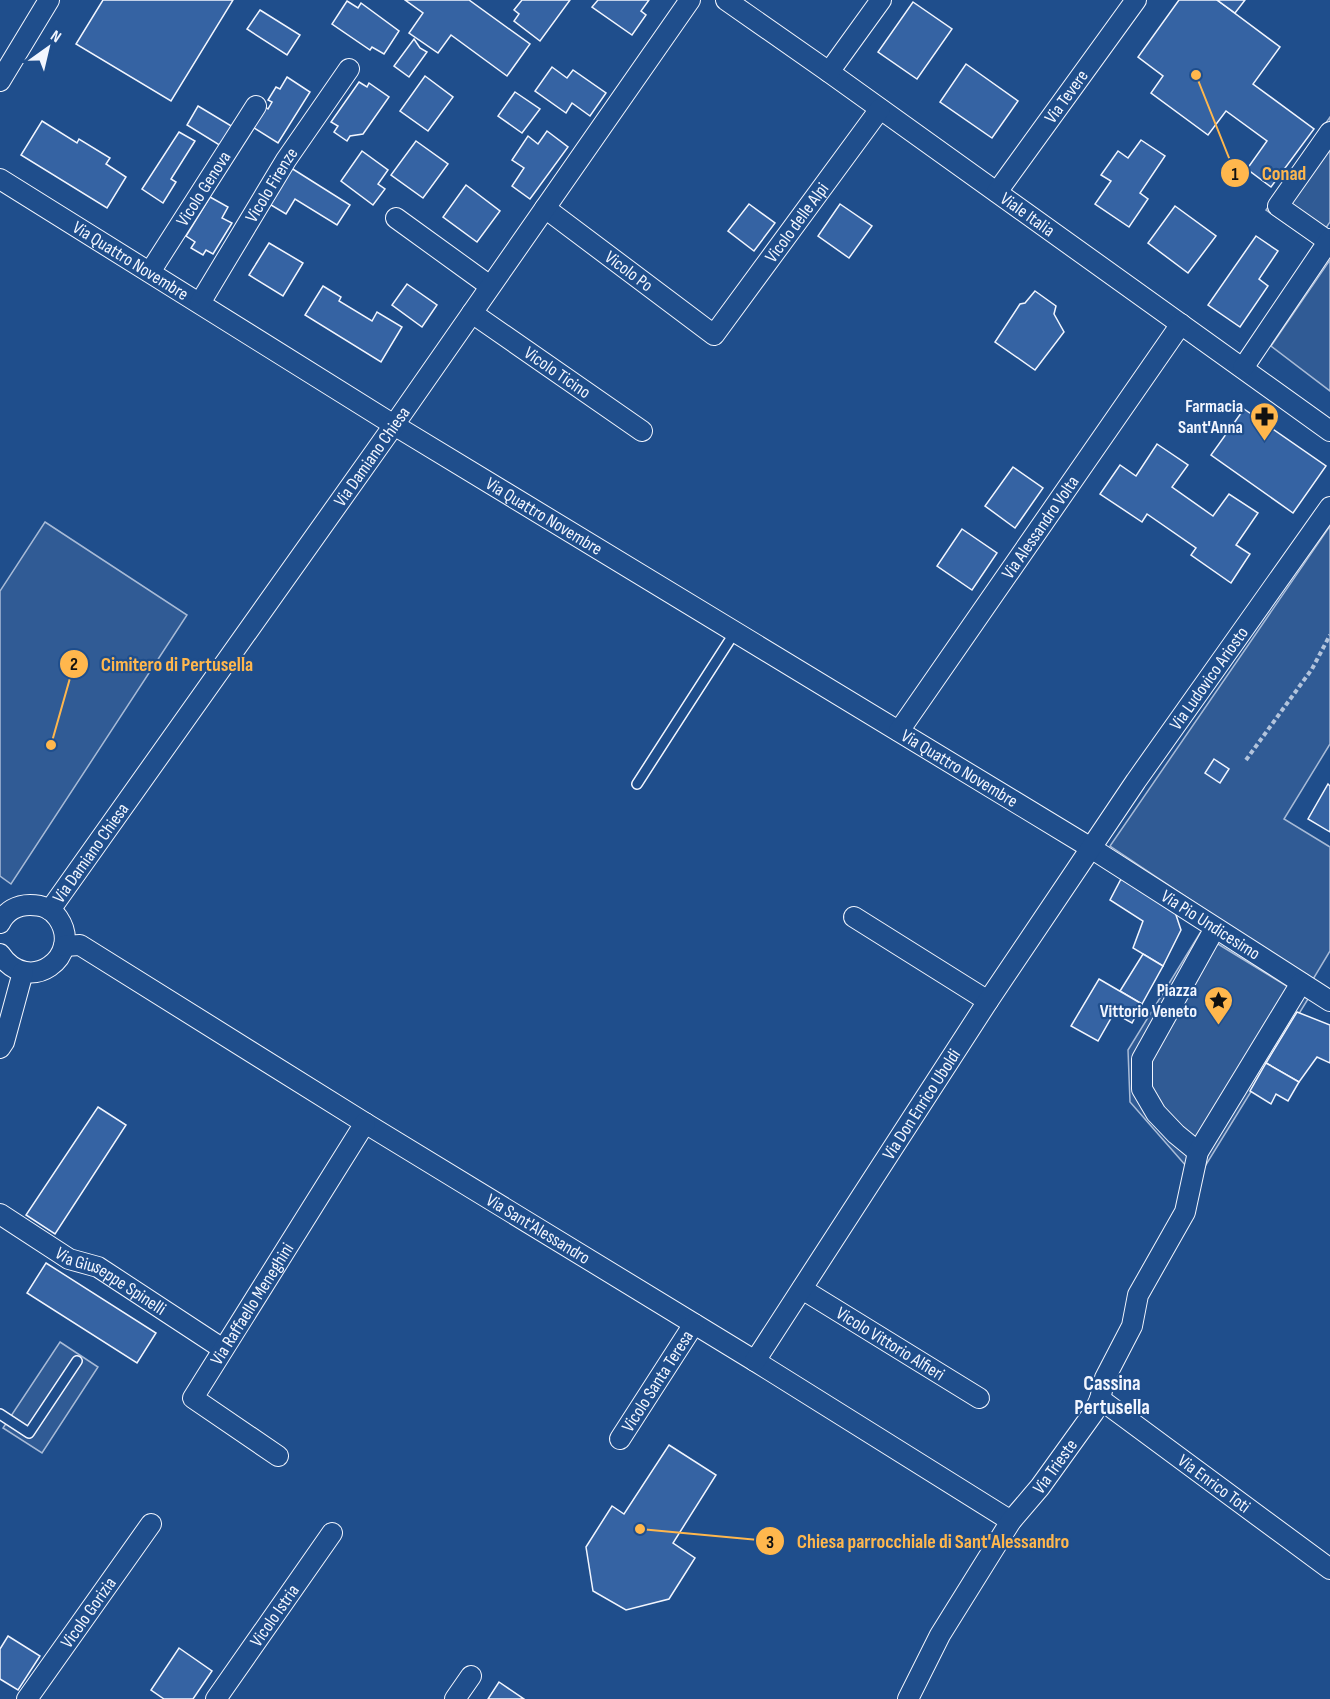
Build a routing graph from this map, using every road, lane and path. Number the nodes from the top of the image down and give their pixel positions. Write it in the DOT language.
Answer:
graph roads {
  1 [pos="49,0"];
  2 [pos="690,0"];
  3 [pos="726,0"];
  4 [pos="881,0"];
  5 [pos="1137,0"];
  6 [pos="349,69"];
  7 [pos="829,72"];
  8 [pos="0,81"];
  9 [pos="256,106"];
  10 [pos="880,109"];
  11 [pos="1330,132"];
  12 [pos="0,179"];
  13 [pos="997,192"];
  14 [pos="545,208"];
  15 [pos="396,218"];
  16 [pos="1329,240"];
  17 [pos="150,272"];
  18 [pos="490,286"];
  19 [pos="200,303"];
  20 [pos="472,313"];
  21 [pos="1180,324"];
  22 [pos="714,335"];
  23 [pos="1243,368"];
  24 [pos="394,425"];
  25 [pos="642,431"];
  26 [pos="1330,431"];
  27 [pos="1330,507"];
  28 [pos="735,632"];
  29 [pos="1330,635"];
  30 [pos="1330,647"];
  31 [pos="1322,649"];
  32 [pos="899,731"];
  33 [pos="1245,760"];
  34 [pos="637,784"];
  35 [pos="1091,848"];
  36 [pos="50,910"];
  37 [pos="854,917"];
  38 [pos="1,919"];
  39 [pos="1215,928"];
  40 [pos="64,946"];
  41 [pos="0,954"];
  42 [pos="23,972"];
  43 [pos="1301,983"];
  44 [pos="988,1001"];
  45 [pos="1330,1001"];
  46 [pos="0,1048"];
  47 [pos="365,1123"];
  48 [pos="1198,1152"];
  49 [pos="0,1214"];
  50 [pos="802,1289"];
  51 [pos="694,1324"];
  52 [pos="223,1349"];
  53 [pos="755,1360"];
  54 [pos="77,1361"];
  55 [pos="979,1398"];
  56 [pos="1100,1399"];
  57 [pos="0,1414"];
  58 [pos="620,1439"];
  59 [pos="278,1456"];
  60 [pos="1011,1521"];
  61 [pos="151,1524"];
  62 [pos="332,1533"];
  63 [pos="1330,1569"];
  64 [pos="471,1676"];
  65 [pos="27,1699"];
  66 [pos="216,1699"];
  67 [pos="455,1699"];
  68 [pos="908,1699"];
  1 -- 8 [label="street"];
  2 -- 14 [label="street, Via Damiano Chiesa"];
  3 -- 7 [label="street, Viale Italia"];
  4 -- 7 [label="street"];
  5 -- 13 [label="street, Via Tevere"];
  6 -- 19 [label="street, Vicolo Firenze"];
  7 -- 10 [label="street, Viale Italia"];
  9 -- 17 [label="street, Vicolo Genova"];
  10 -- 13 [label="street, Viale Italia"];
  10 -- 22 [label="street, Vicolo delle Alpi"];
  11 -- 16 [label="street"];
  12 -- 17 [label="street, Via Quattro Novembre"];
  13 -- 21 [label="street, Viale Italia"];
  14 -- 18 [label="street, Via Damiano Chiesa"];
  14 -- 22 [label="street, Vicolo Po"];
  15 -- 18 [label="street"];
  16 -- 23 [label="street"];
  17 -- 19 [label="street, Via Quattro Novembre"];
  18 -- 20 [label="street, Via Damiano Chiesa"];
  19 -- 24 [label="street, Via Quattro Novembre"];
  20 -- 24 [label="street, Via Damiano Chiesa"];
  20 -- 25 [label="street, Vicolo Ticino"];
  21 -- 23 [label="street, Viale Italia"];
  21 -- 32 [label="street, Via Alessandro Volta"];
  23 -- 26 [label="street, Viale Italia"];
  24 -- 28 [label="street, Via Quattro Novembre"];
  24 -- 36 [label="street, Via Damiano Chiesa"];
  27 -- 35 [label="street, Via Ludovico Ariosto"];
  28 -- 32 [label="street, Via Quattro Novembre"];
  28 -- 34 [label="lane"];
  29 -- 31 [label="path"];
  30 -- 31 [label="path"];
  31 -- 33 [label="path"];
  32 -- 35 [label="street, Via Quattro Novembre"];
  35 -- 39 [label="street, Via Pio Undicesimo"];
  35 -- 44 [label="street, Via Don Enrico Uboldi"];
  36 -- 38 [label="street"];
  36 -- 40 [label="street"];
  37 -- 44 [label="street"];
  39 -- 43 [label="street, Via Pio Undicesimo"];
  39 -- 48 [label="street"];
  40 -- 42 [label="street"];
  40 -- 47 [label="street, Via Sant'Alessandro"];
  41 -- 42 [label="street"];
  42 -- 46 [label="street"];
  43 -- 45 [label="street, Via Pio Undicesimo"];
  43 -- 48 [label="street"];
  44 -- 50 [label="street, Via Don Enrico Uboldi"];
  47 -- 51 [label="street, Via Sant'Alessandro"];
  47 -- 52 [label="street, Via Raffaello Meneghini"];
  48 -- 56 [label="street, Via Trieste"];
  49 -- 52 [label="street, Via Giuseppe Spinelli"];
  50 -- 53 [label="street, Via Don Enrico Uboldi"];
  50 -- 55 [label="street, Vicolo Vittorio Alfieri"];
  51 -- 53 [label="street, Via Sant'Alessandro"];
  51 -- 58 [label="street, Vicolo Santa Teresa"];
  52 -- 59 [label="street, Via Raffaello Meneghini"];
  53 -- 60 [label="street, Via Sant'Alessandro"];
  54 -- 57 [label="lane"];
  56 -- 60 [label="street, Via Trieste"];
  56 -- 63 [label="street, Via Enrico Toti"];
  60 -- 68 [label="street, Via Trieste"];
  61 -- 65 [label="street, Vicolo Gorizia"];
  62 -- 66 [label="street, Vicolo Istria"];
  64 -- 67 [label="street"];
}
